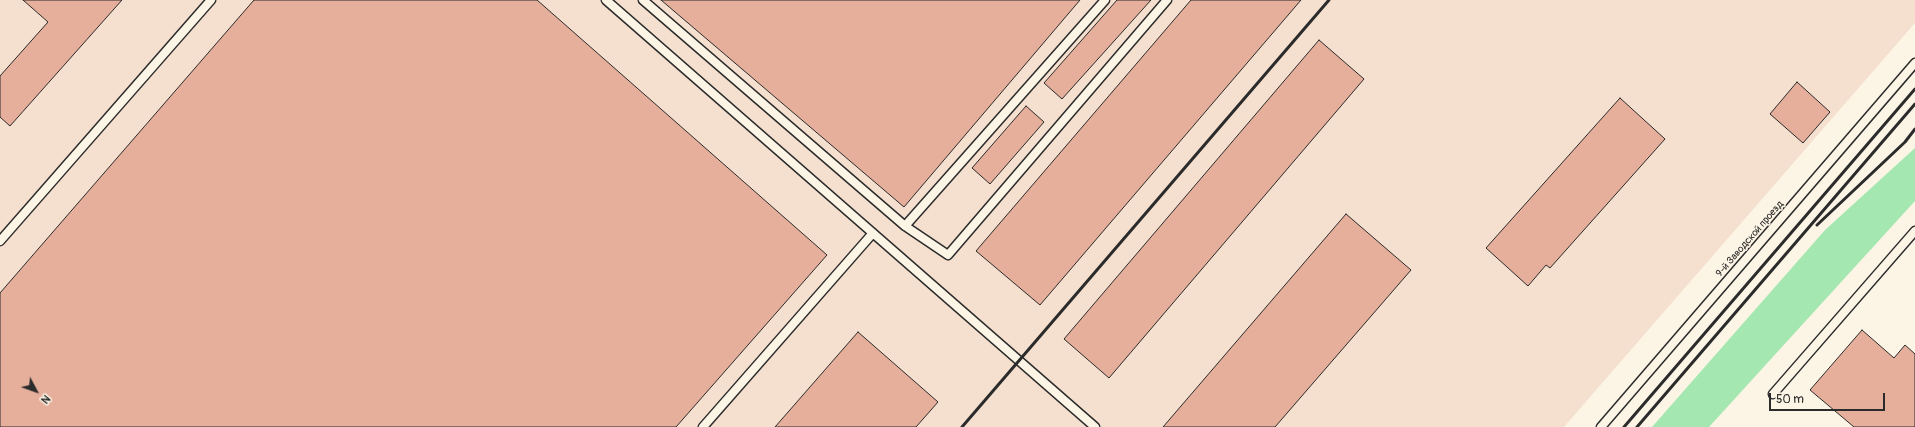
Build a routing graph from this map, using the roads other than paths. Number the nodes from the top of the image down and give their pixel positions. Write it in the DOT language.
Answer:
graph roads {
  1 [pos="211,0"];
  2 [pos="606,0"];
  3 [pos="642,0"];
  4 [pos="1105,0"];
  5 [pos="1167,0"];
  6 [pos="1915,63"];
  7 [pos="905,226"];
  8 [pos="1915,231"];
  9 [pos="872,233"];
  10 [pos="0,241"];
  11 [pos="1773,394"];
  12 [pos="703,427"];
  13 [pos="1095,427"];
  14 [pos="1601,427"];
  1 -- 10 [label="lane"];
  2 -- 9 [label="lane"];
  3 -- 7 [label="lane"];
  4 -- 7 [label="lane"];
  5 -- 7 [label="lane"];
  6 -- 14 [label="lane, 9-й Заводской проезд"];
  8 -- 11 [label="lane"];
  9 -- 12 [label="lane"];
  9 -- 13 [label="lane"];
}
